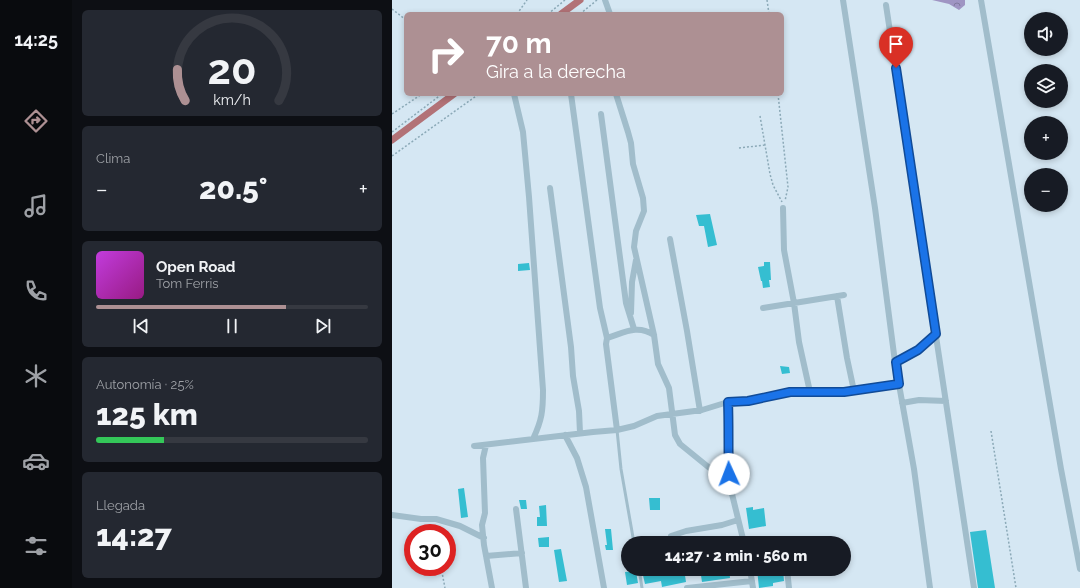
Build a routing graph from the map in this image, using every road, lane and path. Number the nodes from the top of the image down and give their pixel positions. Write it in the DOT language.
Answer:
graph roads {
  1 [pos="527,0"];
  2 [pos="565,0"];
  3 [pos="597,0"];
  4 [pos="605,0"];
  5 [pos="767,0"];
  6 [pos="844,0"];
  7 [pos="981,0"];
  8 [pos="886,5"];
  9 [pos="392,9"];
  10 [pos="518,12"];
  11 [pos="550,12"];
  12 [pos="582,12"];
  13 [pos="609,12"];
  14 [pos="769,12"];
  15 [pos="404,18"];
  16 [pos="419,96"];
  17 [pos="439,96"];
  18 [pos="476,96"];
  19 [pos="514,96"];
  20 [pos="571,96"];
  21 [pos="617,96"];
  22 [pos="778,96"];
  23 [pos="392,114"];
  24 [pos="601,114"];
  25 [pos="760,116"];
  26 [pos="392,132"];
  27 [pos="765,145"];
  28 [pos="740,148"];
  29 [pos="392,156"];
  30 [pos="550,188"];
  31 [pos="784,208"];
  32 [pos="670,239"];
  33 [pos="636,258"];
  34 [pos="844,295"];
  35 [pos="837,296"];
  36 [pos="794,302"];
  37 [pos="763,308"];
  38 [pos="631,318"];
  39 [pos="634,329"];
  40 [pos="936,334"];
  41 [pos="654,335"];
  42 [pos="607,338"];
  43 [pos="896,362"];
  44 [pos="899,384"];
  45 [pos="854,391"];
  46 [pos="810,392"];
  47 [pos="946,401"];
  48 [pos="728,402"];
  49 [pos="902,403"];
  50 [pos="700,410"];
  51 [pos="671,414"];
  52 [pos="617,430"];
  53 [pos="991,431"];
  54 [pos="580,433"];
  55 [pos="565,435"];
  56 [pos="533,439"];
  57 [pos="474,446"];
  58 [pos="486,446"];
  59 [pos="731,490"];
  60 [pos="516,509"];
  61 [pos="392,515"];
  62 [pos="738,520"];
  63 [pos="633,536"];
  64 [pos="671,536"];
  65 [pos="742,536"];
  66 [pos="484,538"];
  67 [pos="522,553"];
  68 [pos="486,556"];
  69 [pos="1080,569"];
  70 [pos="443,576"];
  71 [pos="640,576"];
  72 [pos="751,576"];
  73 [pos="788,576"];
  74 [pos="752,581"];
  75 [pos="445,588"];
  76 [pos="492,588"];
  77 [pos="526,588"];
  78 [pos="604,588"];
  79 [pos="642,588"];
  80 [pos="687,588"];
  81 [pos="753,588"];
  82 [pos="789,588"];
  83 [pos="930,588"];
  84 [pos="974,588"];
  85 [pos="1016,588"];
  1 -- 10 [label="path"];
  2 -- 11 [label="path"];
  3 -- 12 [label="path"];
  4 -- 13 [label="street"];
  5 -- 14 [label="path"];
  6 -- 43 [label="street"];
  7 -- 69 [label="street"];
  8 -- 40 [label="street"];
  9 -- 15 [label="path"];
  16 -- 23 [label="path"];
  17 -- 26 [label="path"];
  18 -- 29 [label="path"];
  19 -- 56 [label="street"];
  20 -- 42 [label="street"];
  21 -- 33 [label="street"];
  22 -- 31 [label="path"];
  24 -- 38 [label="street"];
  25 -- 27 [label="path"];
  27 -- 28 [label="path"];
  27 -- 31 [label="path"];
  30 -- 54 [label="street"];
  31 -- 36 [label="street"];
  32 -- 50 [label="street"];
  33 -- 38 [label="street"];
  33 -- 41 [label="street"];
  34 -- 35 [label="street"];
  35 -- 36 [label="street"];
  35 -- 45 [label="street"];
  36 -- 37 [label="street"];
  36 -- 46 [label="street"];
  38 -- 39 [label="street"];
  39 -- 41 [label="street"];
  39 -- 42 [label="street"];
  40 -- 43 [label="street"];
  40 -- 47 [label="street"];
  41 -- 51 [label="street"];
  42 -- 52 [label="street"];
  43 -- 44 [label="street"];
  44 -- 45 [label="street"];
  44 -- 49 [label="street"];
  45 -- 46 [label="street"];
  46 -- 48 [label="street"];
  47 -- 49 [label="street"];
  47 -- 84 [label="street"];
  48 -- 50 [label="street"];
  48 -- 59 [label="street"];
  49 -- 83 [label="street"];
  50 -- 51 [label="street"];
  51 -- 52 [label="street"];
  51 -- 59 [label="street"];
  52 -- 54 [label="street"];
  52 -- 63 [label="lane"];
  53 -- 85 [label="path"];
  54 -- 55 [label="street"];
  55 -- 56 [label="street"];
  55 -- 78 [label="street"];
  56 -- 58 [label="street"];
  57 -- 58 [label="street"];
  58 -- 66 [label="street"];
  59 -- 62 [label="street"];
  60 -- 67 [label="street"];
  61 -- 66 [label="street"];
  62 -- 64 [label="street"];
  62 -- 65 [label="street"];
  66 -- 68 [label="street"];
  67 -- 68 [label="street"];
  67 -- 77 [label="street"];
  68 -- 76 [label="street"];
  70 -- 75 [label="path"];
  71 -- 79 [label="lane"];
  72 -- 74 [label="street"];
  73 -- 82 [label="street"];
  74 -- 80 [label="street"];
  74 -- 81 [label="street"];
}
